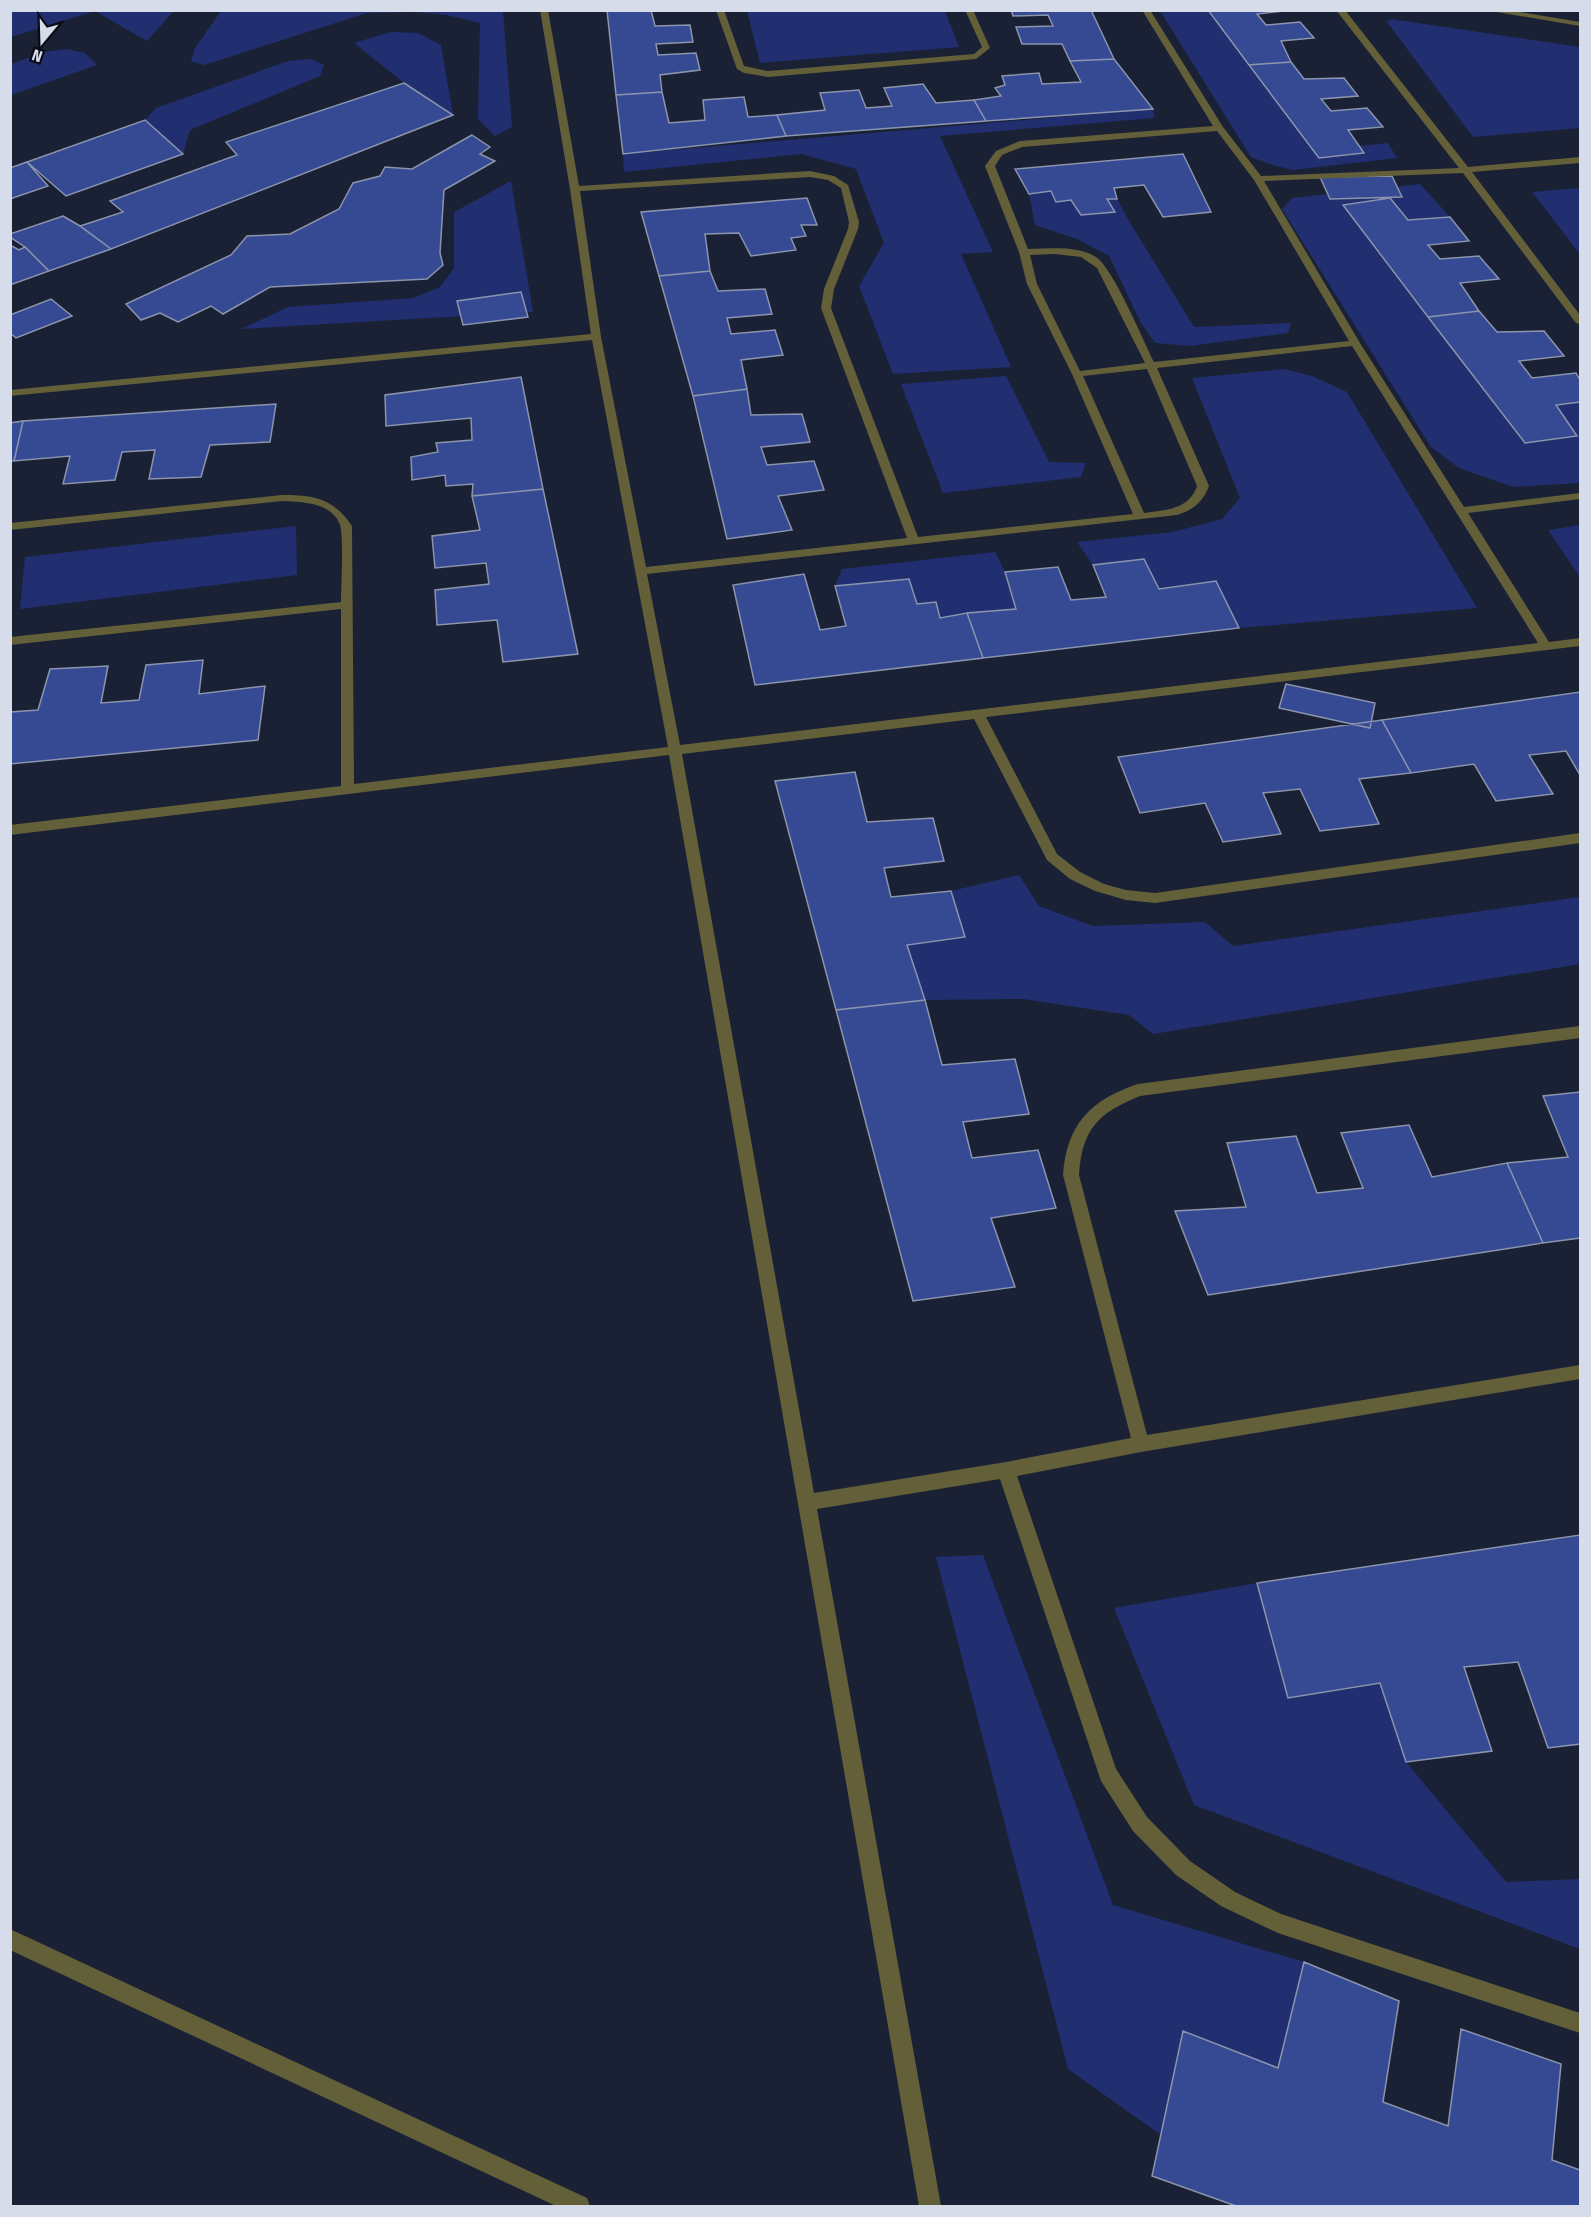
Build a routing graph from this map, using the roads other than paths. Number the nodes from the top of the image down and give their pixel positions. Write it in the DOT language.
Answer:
graph roads {
  1 [pos="544,10"];
  2 [pos="720,10"];
  3 [pos="969,10"];
  4 [pos="1146,10"];
  5 [pos="1340,10"];
  6 [pos="1489,10"];
  7 [pos="1581,24"];
  8 [pos="1219,128"];
  9 [pos="1581,160"];
  10 [pos="1466,170"];
  11 [pos="1258,179"];
  12 [pos="575,189"];
  13 [pos="1024,252"];
  14 [pos="1581,321"];
  15 [pos="596,337"];
  16 [pos="1355,343"];
  17 [pos="1151,366"];
  18 [pos="1077,374"];
  19 [pos="10,393"];
  20 [pos="1581,496"];
  21 [pos="1460,511"];
  22 [pos="1140,517"];
  23 [pos="10,527"];
  24 [pos="914,541"];
  25 [pos="642,571"];
  26 [pos="345,605"];
  27 [pos="10,641"];
  28 [pos="1581,642"];
  29 [pos="1545,645"];
  30 [pos="979,716"];
  31 [pos="675,752"];
  32 [pos="348,790"];
  33 [pos="10,830"];
  34 [pos="1581,838"];
  35 [pos="1581,1032"];
  36 [pos="1581,1372"];
  37 [pos="1141,1444"];
  38 [pos="1006,1470"];
  39 [pos="806,1503"];
  40 [pos="10,1939"];
  41 [pos="1581,2023"];
  42 [pos="579,2206"];
  43 [pos="930,2206"];
  1 -- 12 [label="street"];
  2 -- 3 [label="street"];
  4 -- 8 [label="street"];
  5 -- 10 [label="street"];
  6 -- 7 [label="street"];
  8 -- 11 [label="street"];
  8 -- 13 [label="street"];
  9 -- 10 [label="street"];
  10 -- 11 [label="street"];
  10 -- 14 [label="street"];
  11 -- 16 [label="street"];
  12 -- 15 [label="street"];
  12 -- 24 [label="street"];
  13 -- 17 [label="street"];
  13 -- 18 [label="street"];
  15 -- 19 [label="street"];
  15 -- 25 [label="street"];
  16 -- 17 [label="street"];
  16 -- 21 [label="street"];
  17 -- 18 [label="street"];
  17 -- 22 [label="street"];
  18 -- 22 [label="street"];
  20 -- 21 [label="street"];
  21 -- 29 [label="street"];
  22 -- 24 [label="street"];
  23 -- 26 [label="street"];
  24 -- 25 [label="street"];
  25 -- 31 [label="street"];
  26 -- 27 [label="street"];
  26 -- 32 [label="street"];
  28 -- 29 [label="street"];
  29 -- 30 [label="street"];
  30 -- 31 [label="street"];
  30 -- 34 [label="street"];
  31 -- 32 [label="street"];
  31 -- 39 [label="street"];
  32 -- 33 [label="street"];
  35 -- 37 [label="street"];
  36 -- 37 [label="street"];
  37 -- 38 [label="street"];
  38 -- 39 [label="street"];
  38 -- 41 [label="street"];
  39 -- 43 [label="street"];
  40 -- 42 [label="street"];
}
